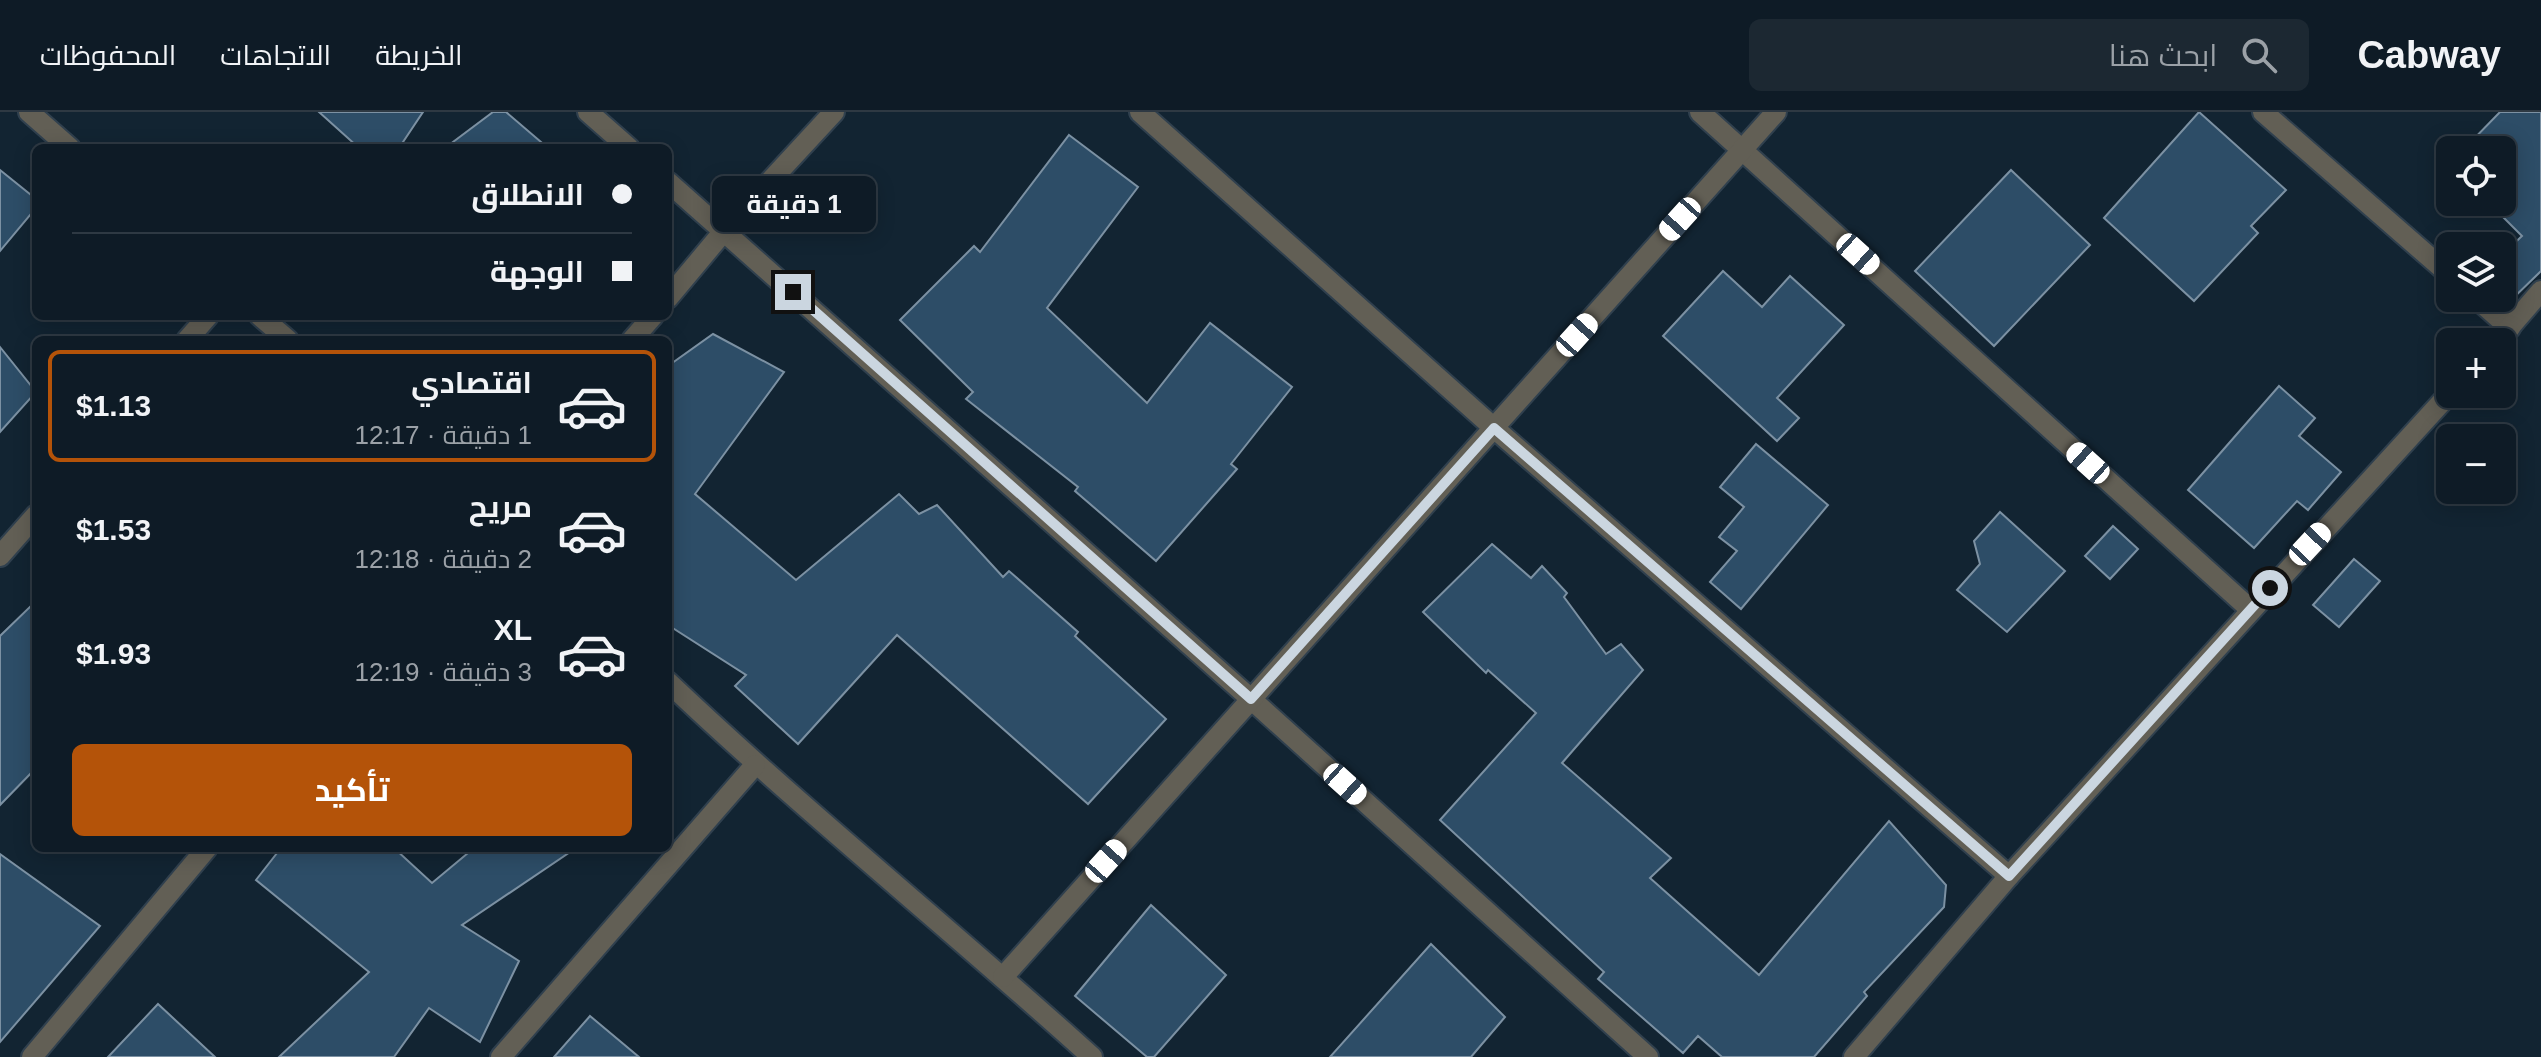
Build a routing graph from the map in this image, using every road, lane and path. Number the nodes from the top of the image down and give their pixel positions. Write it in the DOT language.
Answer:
graph roads {
  1 [pos="29,112"];
  2 [pos="588,112"];
  3 [pos="834,112"];
  4 [pos="1140,112"];
  5 [pos="1700,112"];
  6 [pos="1776,112"];
  7 [pos="2263,112"];
  8 [pos="65,144"];
  9 [pos="624,144"];
  10 [pos="1742,150"];
  11 [pos="672,186"];
  12 [pos="724,231"];
  13 [pos="2436,263"];
  14 [pos="2541,291"];
  15 [pos="672,293"];
  16 [pos="2487,312"];
  17 [pos="204,320"];
  18 [pos="265,320"];
  19 [pos="650,320"];
  20 [pos="2499,328"];
  21 [pos="2510,328"];
  22 [pos="190,336"];
  23 [pos="283,336"];
  24 [pos="636,336"];
  25 [pos="2436,408"];
  26 [pos="1494,428"];
  27 [pos="32,520"];
  28 [pos="0,556"];
  29 [pos="2250,609"];
  30 [pos="672,686"];
  31 [pos="1251,699"];
  32 [pos="755,765"];
  33 [pos="204,852"];
  34 [pos="2009,876"];
  35 [pos="1003,977"];
  36 [pos="32,1057"];
  37 [pos="501,1057"];
  38 [pos="1092,1057"];
  39 [pos="1648,1057"];
  40 [pos="1854,1057"];
  1 -- 8 [label="street"];
  2 -- 9 [label="street"];
  3 -- 12 [label="street"];
  4 -- 26 [label="street"];
  5 -- 10 [label="street"];
  6 -- 10 [label="street"];
  7 -- 13 [label="street"];
  10 -- 26 [label="street"];
  10 -- 29 [label="street"];
  11 -- 12 [label="street"];
  12 -- 15 [label="street"];
  12 -- 31 [label="street"];
  14 -- 21 [label="street"];
  16 -- 20 [label="street"];
  17 -- 22 [label="street"];
  18 -- 23 [label="street"];
  19 -- 24 [label="street"];
  25 -- 29 [label="street"];
  26 -- 31 [label="street"];
  26 -- 34 [label="street"];
  27 -- 28 [label="street"];
  29 -- 34 [label="street"];
  30 -- 32 [label="street"];
  31 -- 35 [label="street"];
  31 -- 39 [label="street"];
  32 -- 35 [label="street"];
  32 -- 37 [label="street"];
  33 -- 36 [label="street"];
  34 -- 40 [label="street"];
  35 -- 38 [label="street"];
}
